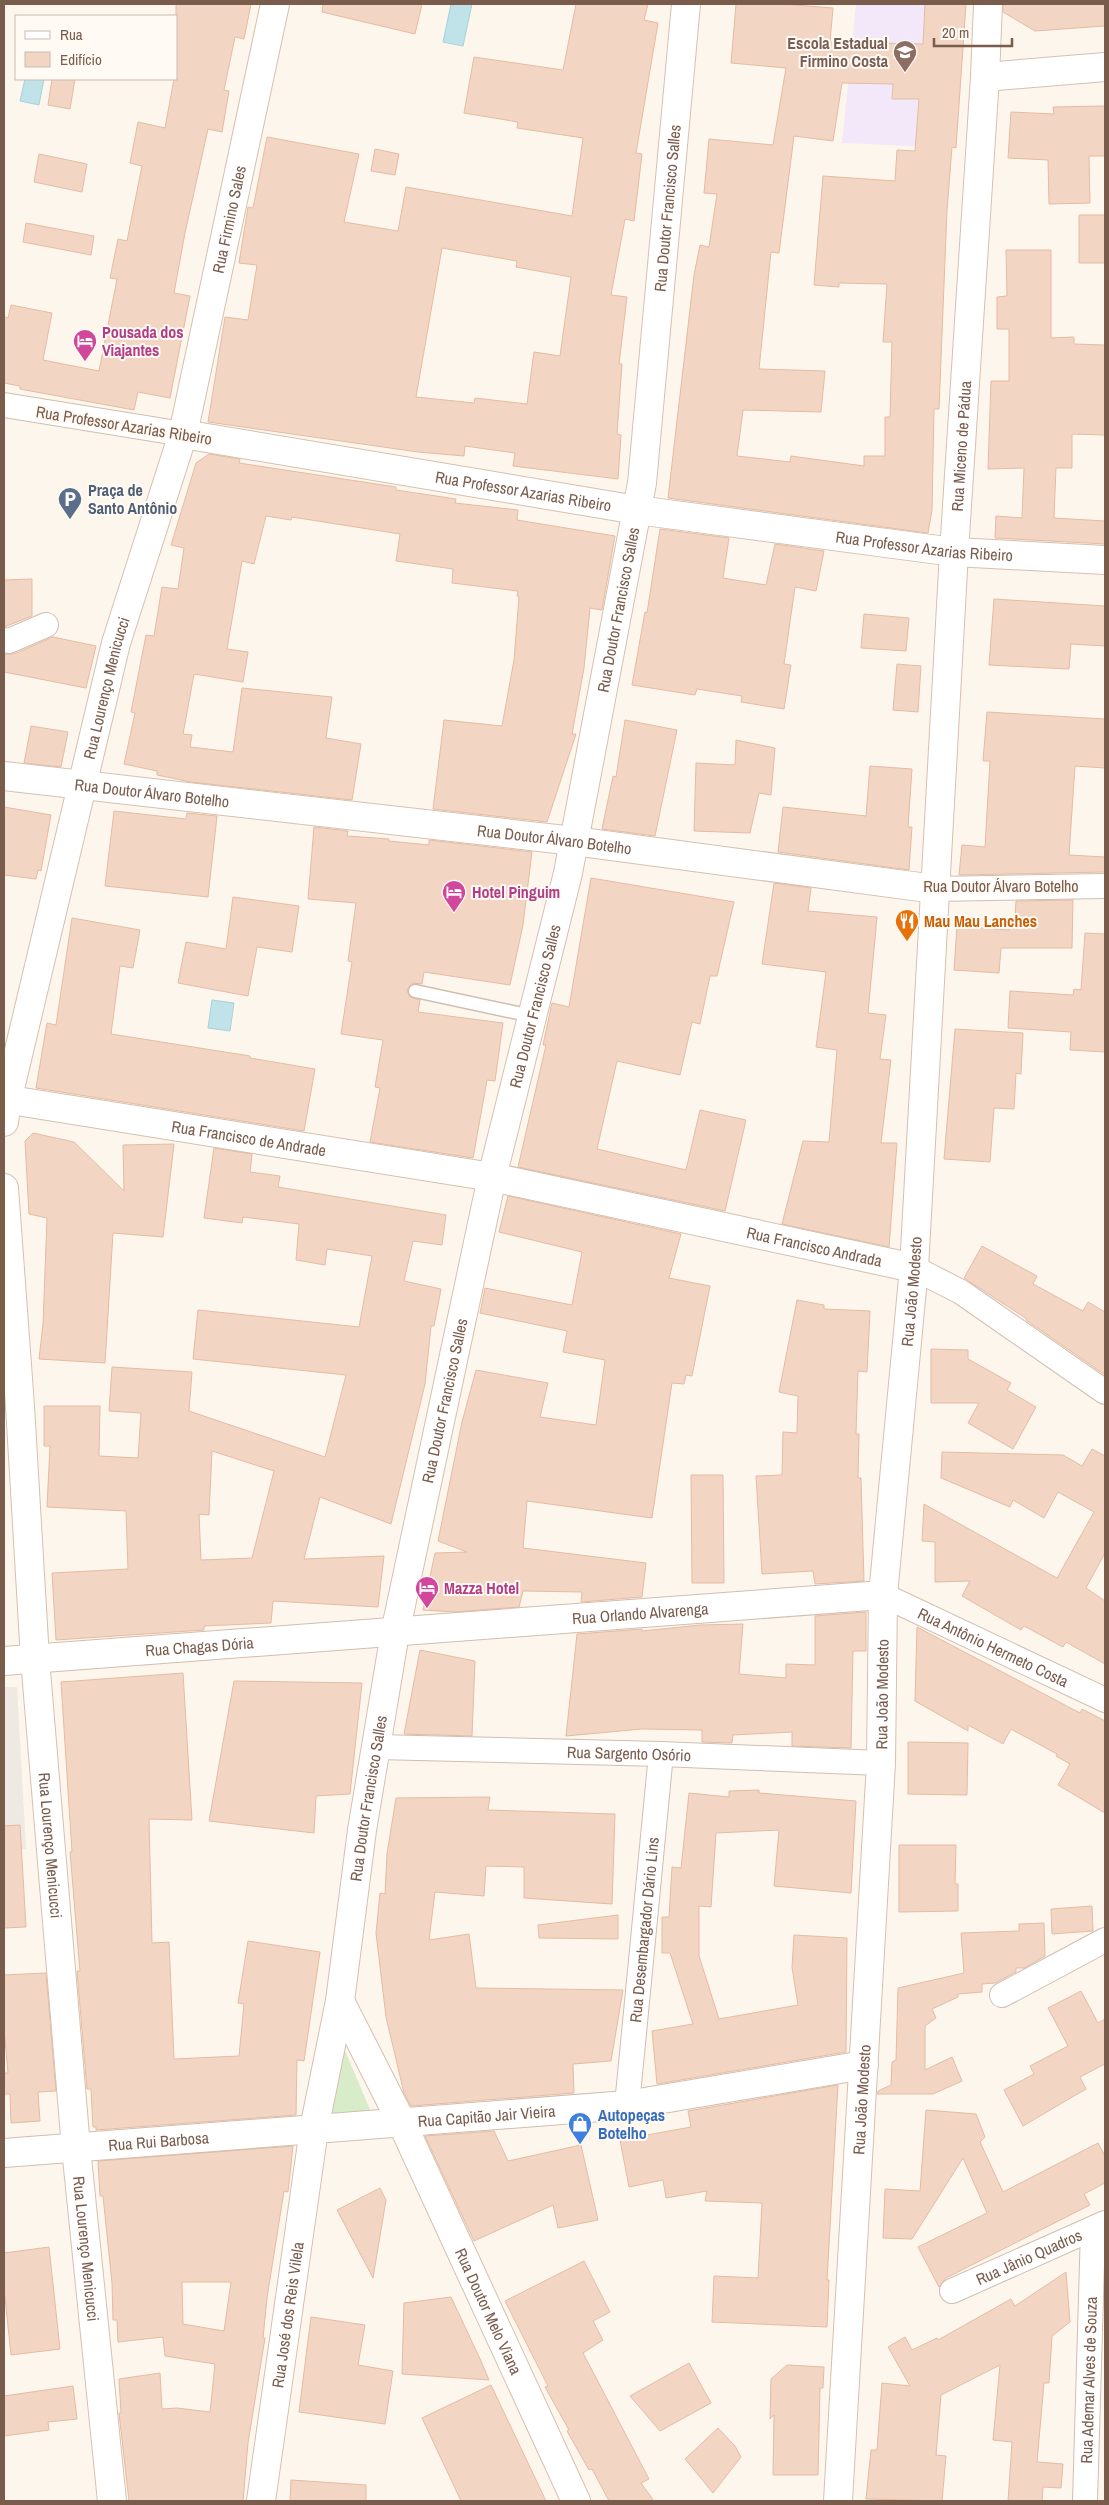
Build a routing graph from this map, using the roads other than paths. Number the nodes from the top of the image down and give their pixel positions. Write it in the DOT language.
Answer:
graph roads {
  1 [pos="276,4"];
  2 [pos="686,4"];
  3 [pos="988,4"];
  4 [pos="1105,67"];
  5 [pos="985,76"];
  6 [pos="4,406"];
  7 [pos="183,434"];
  8 [pos="637,510"];
  9 [pos="954,552"];
  10 [pos="1105,560"];
  11 [pos="46,625"];
  12 [pos="4,640"];
  13 [pos="4,776"];
  14 [pos="81,785"];
  15 [pos="574,841"];
  16 [pos="1105,886"];
  17 [pos="936,889"];
  18 [pos="415,991"];
  19 [pos="532,1016"];
  20 [pos="5,1107"];
  21 [pos="492,1177"];
  22 [pos="4,1188"];
  23 [pos="914,1268"];
  24 [pos="1105,1392"];
  25 [pos="12,1406"];
  26 [pos="883,1595"];
  27 [pos="395,1633"];
  28 [pos="35,1659"];
  29 [pos="4,1661"];
  30 [pos="1105,1700"];
  31 [pos="378,1746"];
  32 [pos="661,1754"];
  33 [pos="882,1762"];
  34 [pos="1105,1940"];
  35 [pos="1002,1995"];
  36 [pos="340,2000"];
  37 [pos="864,2065"];
  38 [pos="627,2105"];
  39 [pos="401,2121"];
  40 [pos="314,2129"];
  41 [pos="76,2148"];
  42 [pos="4,2153"];
  43 [pos="1099,2226"];
  44 [pos="952,2292"];
  45 [pos="112,2501"];
  46 [pos="261,2501"];
  47 [pos="576,2501"];
  48 [pos="838,2501"];
  49 [pos="1085,2501"];
  1 -- 7 [label="main road, Rua Firmino Sales"];
  2 -- 8 [label="main road, Rua Doutor Francisco Salles"];
  3 -- 5 [label="main road, Rua Miceno de Pádua"];
  4 -- 5 [label="main road"];
  5 -- 9 [label="main road, Rua Miceno de Pádua"];
  6 -- 7 [label="street, Rua Professor Azarias Ribeiro"];
  7 -- 8 [label="main road, Rua Professor Azarias Ribeiro"];
  7 -- 14 [label="main road, Rua Lourenço Menicucci"];
  8 -- 9 [label="main road, Rua Professor Azarias Ribeiro"];
  8 -- 15 [label="main road, Rua Doutor Francisco Salles"];
  9 -- 10 [label="main road, Rua Professor Azarias Ribeiro"];
  9 -- 17 [label="main road, Rua Miceno de Pádua"];
  11 -- 12 [label="street"];
  13 -- 14 [label="main road, Rua Doutor Álvaro Botelho"];
  14 -- 15 [label="main road, Rua Doutor Álvaro Botelho"];
  14 -- 20 [label="main road, Rua Lourenço Menicucci"];
  15 -- 17 [label="main road, Rua Doutor Álvaro Botelho"];
  15 -- 19 [label="main road, Rua Doutor Francisco Salles"];
  16 -- 17 [label="street, Rua Doutor Álvaro Botelho"];
  17 -- 23 [label="main road, Rua João Modesto"];
  18 -- 19 [label="lane"];
  19 -- 21 [label="main road, Rua Doutor Francisco Salles"];
  20 -- 21 [label="main road, Rua Francisco de Andrade"];
  21 -- 23 [label="main road, Rua Francisco Andrada"];
  21 -- 27 [label="main road, Rua Doutor Francisco Salles"];
  22 -- 25 [label="main road, Rua Lourenço Menicucci"];
  23 -- 24 [label="street, Rua Francisco Andrada"];
  23 -- 26 [label="main road, Rua João Modesto"];
  25 -- 28 [label="main road, Rua Lourenço Menicucci"];
  26 -- 27 [label="main road, Rua Orlando Alvarenga"];
  26 -- 30 [label="street, Rua Antônio Hermeto Costa"];
  26 -- 33 [label="main road, Rua João Modesto"];
  27 -- 28 [label="main road, Rua Chagas Dória"];
  27 -- 31 [label="main road, Rua Doutor Francisco Salles"];
  28 -- 29 [label="main road, Rua Chagas Dória"];
  28 -- 41 [label="main road, Rua Lourenço Menicucci"];
  31 -- 32 [label="street, Rua Sargento Osório"];
  31 -- 36 [label="main road, Rua Doutor Francisco Salles"];
  32 -- 33 [label="street, Rua Sargento Osório"];
  32 -- 38 [label="street, Rua Desembargador Dário Lins"];
  33 -- 37 [label="main road, Rua João Modesto"];
  34 -- 35 [label="street"];
  36 -- 39 [label="main road"];
  36 -- 40 [label="main road, Rua Doutor Francisco Salles"];
  37 -- 38 [label="main road, Rua Capitão Jair Vieira"];
  37 -- 48 [label="main road, Rua João Modesto"];
  38 -- 39 [label="main road, Rua Capitão Jair Vieira"];
  39 -- 40 [label="main road, Rua Capitão Jair Vieira"];
  39 -- 47 [label="main road, Rua Doutor Melo Viana"];
  40 -- 41 [label="main road, Rua Rui Barbosa"];
  40 -- 46 [label="main road, Rua José dos Reis Vilela"];
  41 -- 42 [label="main road, Rua Rui Barbosa"];
  41 -- 45 [label="main road, Rua Lourenço Menicucci"];
  43 -- 44 [label="street, Rua Jânio Quadros"];
  43 -- 49 [label="street, Rua Ademar Alves de Souza"];
}
